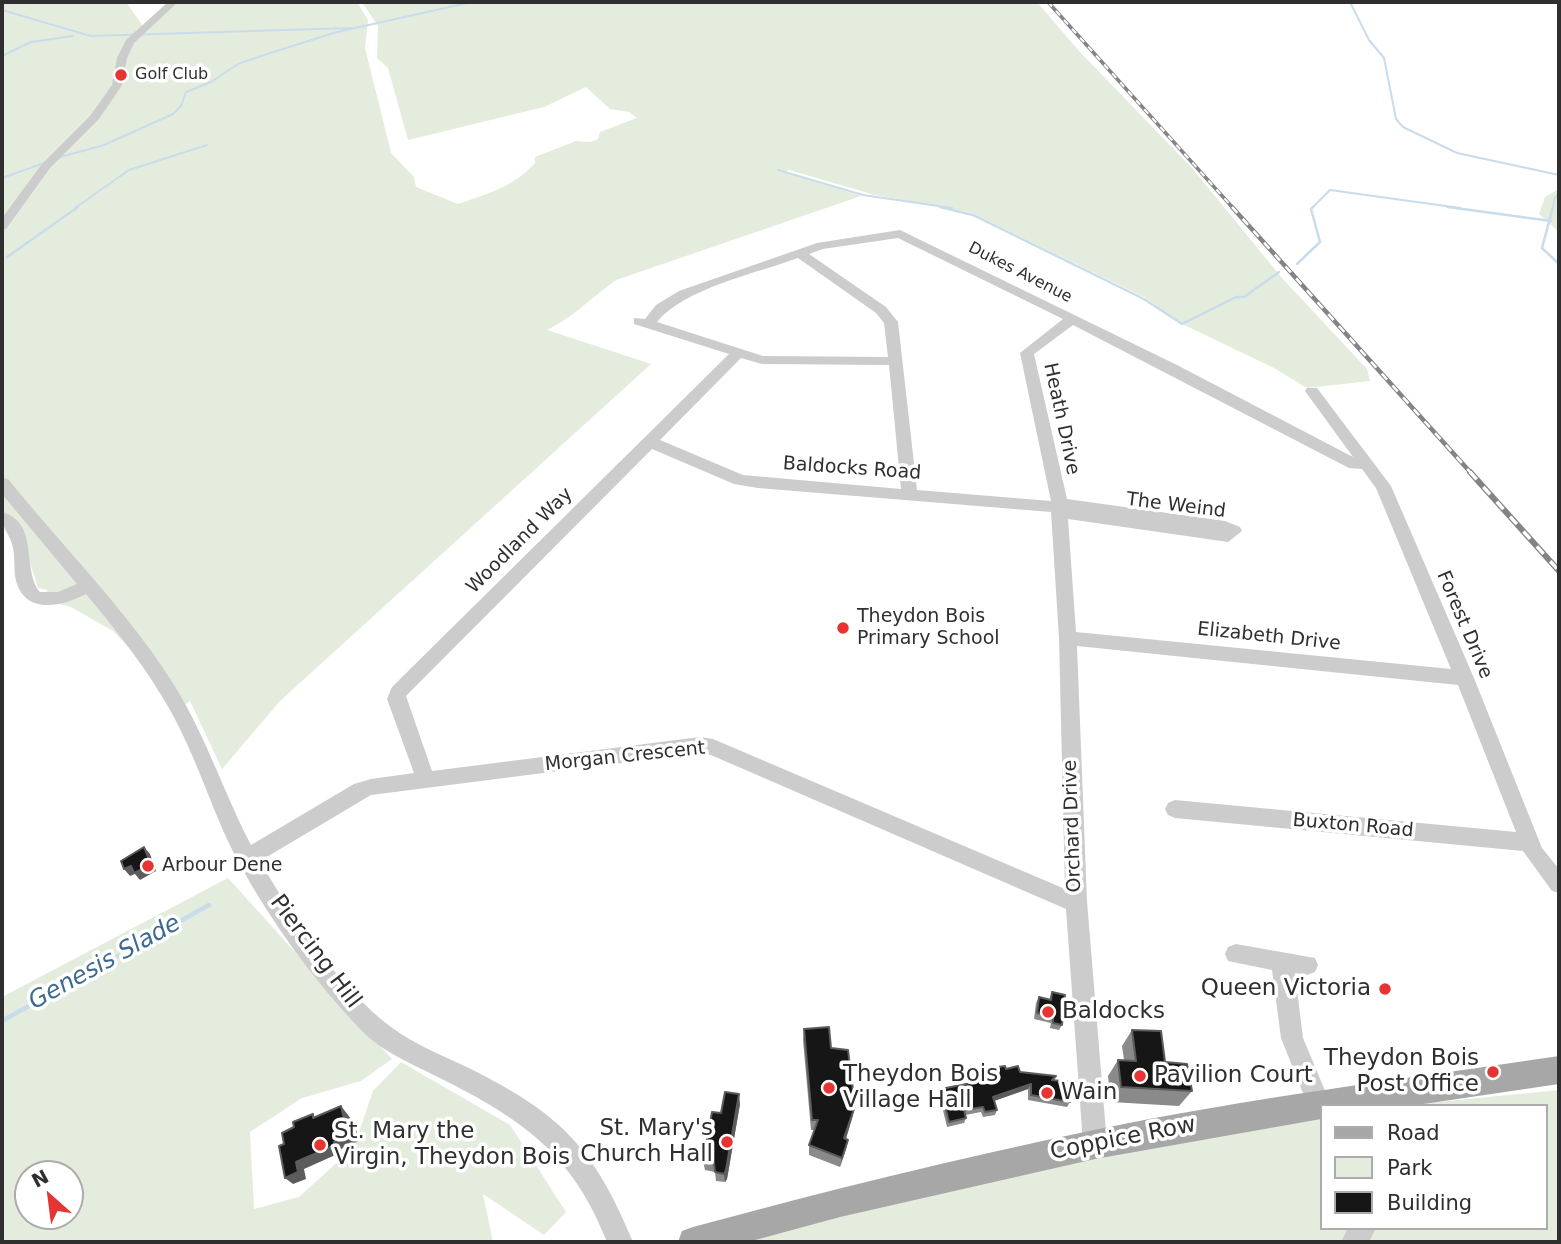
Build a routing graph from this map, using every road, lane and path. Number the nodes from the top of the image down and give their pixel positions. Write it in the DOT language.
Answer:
graph roads {
  1 [pos="173,2"];
  2 [pos="2,226"];
  3 [pos="800,254"];
  4 [pos="1072,319"];
  5 [pos="737,354"];
  6 [pos="895,361"];
  7 [pos="1312,391"];
  8 [pos="650,442"];
  9 [pos="1368,464"];
  10 [pos="2,482"];
  11 [pos="909,495"];
  12 [pos="1059,508"];
  13 [pos="2,518"];
  14 [pos="86,586"];
  15 [pos="1068,638"];
  16 [pos="1465,678"];
  17 [pos="426,780"];
  18 [pos="1175,809"];
  19 [pos="1532,843"];
  20 [pos="247,858"];
  21 [pos="1559,884"];
  22 [pos="1076,901"];
  23 [pos="1236,954"];
  24 [pos="1282,961"];
  25 [pos="1307,965"];
  26 [pos="1559,1070"];
  27 [pos="1444,1096"];
  28 [pos="1333,1104"];
  29 [pos="1319,1105"];
  30 [pos="1095,1144"];
  31 [pos="620,1242"];
  32 [pos="692,1242"];
  1 -- 2 [label="street"];
  3 -- 4 [label="street, Dukes Avenue"];
  3 -- 5 [label="street, Dukes Avenue"];
  3 -- 6 [label="street"];
  4 -- 9 [label="street, Dukes Avenue"];
  4 -- 12 [label="street, Heath Drive"];
  5 -- 6 [label="street"];
  5 -- 8 [label="street, Woodland Way"];
  6 -- 11 [label="street"];
  7 -- 9 [label="street, Forest Drive"];
  8 -- 11 [label="street, Baldocks Road"];
  8 -- 17 [label="street, Woodland Way"];
  9 -- 16 [label="street, Forest Drive"];
  10 -- 14 [label="street, Piercing Hill"];
  11 -- 12 [label="street, Baldocks Road"];
  12 -- 12 [label="street, The Weind"];
  12 -- 15 [label="street, Orchard Drive"];
  13 -- 14 [label="street"];
  14 -- 20 [label="street, Piercing Hill"];
  15 -- 16 [label="street, Elizabeth Drive"];
  15 -- 22 [label="street, Orchard Drive"];
  16 -- 19 [label="street, Forest Drive"];
  17 -- 20 [label="street, Morgan Crescent"];
  17 -- 22 [label="street, Morgan Crescent"];
  18 -- 19 [label="street, Buxton Road"];
  19 -- 21 [label="street, Forest Drive"];
  20 -- 31 [label="street, Piercing Hill"];
  22 -- 30 [label="street, Orchard Drive"];
  23 -- 24 [label="street"];
  24 -- 25 [label="street"];
  24 -- 29 [label="street"];
  26 -- 27 [label="main road, Coppice Row"];
  27 -- 28 [label="main road, Coppice Row"];
  29 -- 30 [label="main road, Coppice Row"];
  30 -- 32 [label="main road, Coppice Row"];
}
